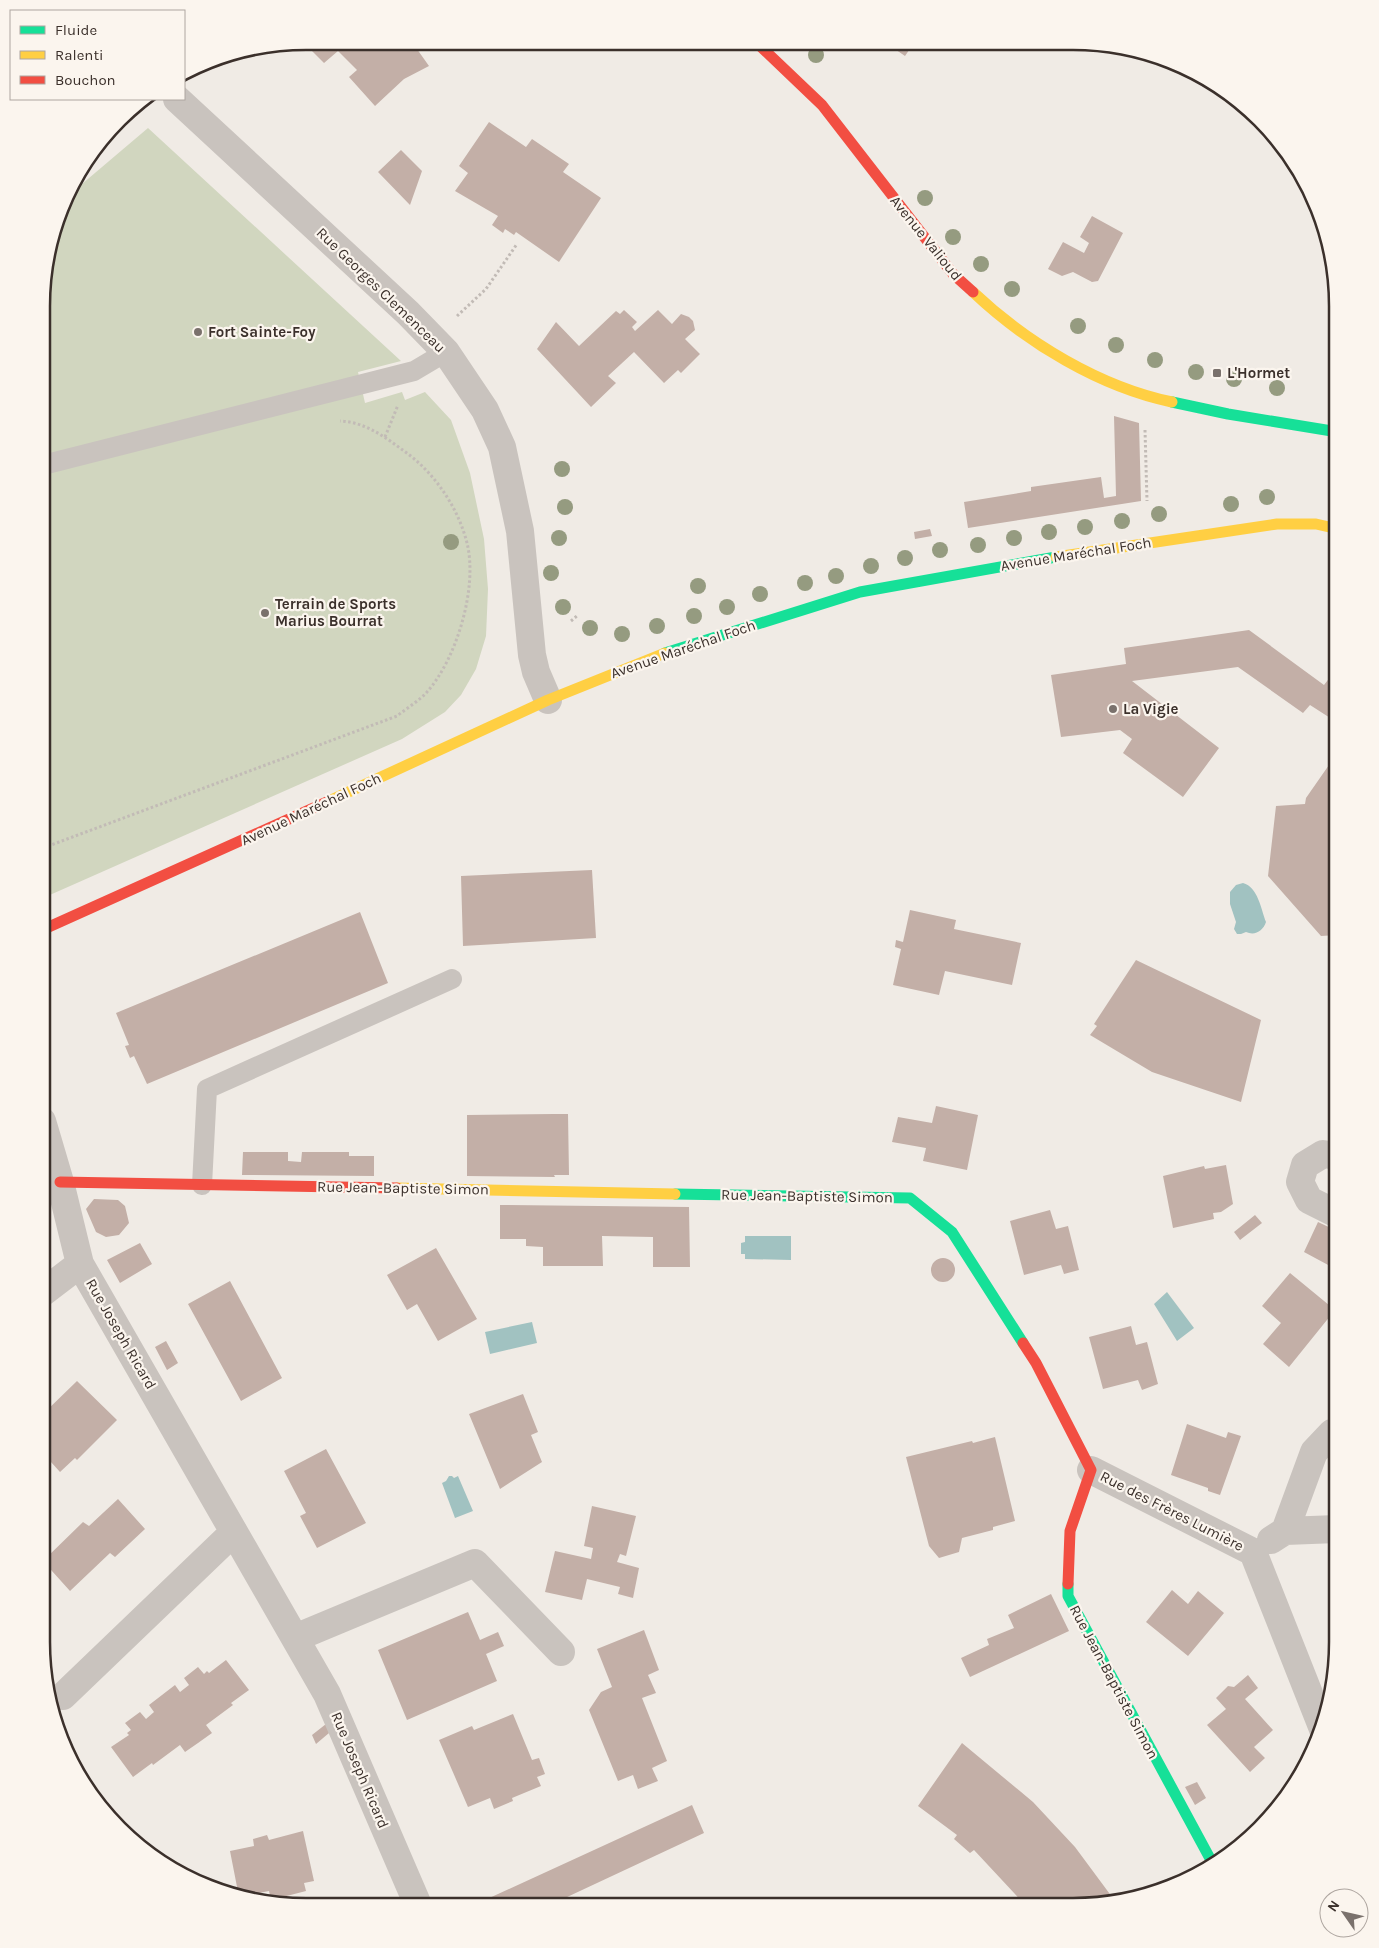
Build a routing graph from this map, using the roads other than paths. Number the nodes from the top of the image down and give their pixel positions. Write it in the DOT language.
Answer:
graph roads {
  1 [pos="765,50"];
  2 [pos="178,100"];
  3 [pos="446,352"];
  4 [pos="1329,431"];
  5 [pos="50,463"];
  6 [pos="1329,527"];
  7 [pos="548,700"];
  8 [pos="50,926"];
  9 [pos="452,979"];
  10 [pos="50,1148"];
  11 [pos="1329,1155"];
  12 [pos="60,1182"];
  13 [pos="202,1185"];
  14 [pos="1329,1210"];
  15 [pos="80,1264"];
  16 [pos="50,1287"];
  17 [pos="1329,1436"];
  18 [pos="1091,1470"];
  19 [pos="1329,1529"];
  20 [pos="1285,1530"];
  21 [pos="234,1532"];
  22 [pos="1253,1552"];
  23 [pos="295,1638"];
  24 [pos="561,1652"];
  25 [pos="63,1696"];
  26 [pos="1318,1715"];
  27 [pos="1210,1858"];
  28 [pos="415,1898"];
  1 -- 4 [label="main road, Avenue Valioud"];
  2 -- 3 [label="street, Rue Georges Clemenceau"];
  3 -- 5 [label="lane"];
  3 -- 7 [label="street, Rue Georges Clemenceau"];
  6 -- 7 [label="main road, Avenue Maréchal Foch"];
  7 -- 8 [label="main road, Avenue Maréchal Foch"];
  9 -- 13 [label="lane"];
  10 -- 12 [label="street, Rue Joseph Ricard"];
  11 -- 14 [label="street"];
  12 -- 13 [label="main road, Rue Jean-Baptiste Simon"];
  12 -- 15 [label="street, Rue Joseph Ricard"];
  13 -- 18 [label="main road, Rue Jean-Baptiste Simon"];
  15 -- 16 [label="street"];
  15 -- 21 [label="street, Rue Joseph Ricard"];
  17 -- 20 [label="street"];
  18 -- 22 [label="street, Rue des Frères Lumière"];
  18 -- 27 [label="main road, Rue Jean-Baptiste Simon"];
  19 -- 20 [label="street"];
  20 -- 22 [label="street, Rue des Frères Lumière"];
  21 -- 23 [label="street, Rue Joseph Ricard"];
  21 -- 25 [label="street"];
  22 -- 26 [label="street, Rue des Frères Lumière"];
  23 -- 24 [label="street"];
  23 -- 28 [label="street, Rue Joseph Ricard"];
}
